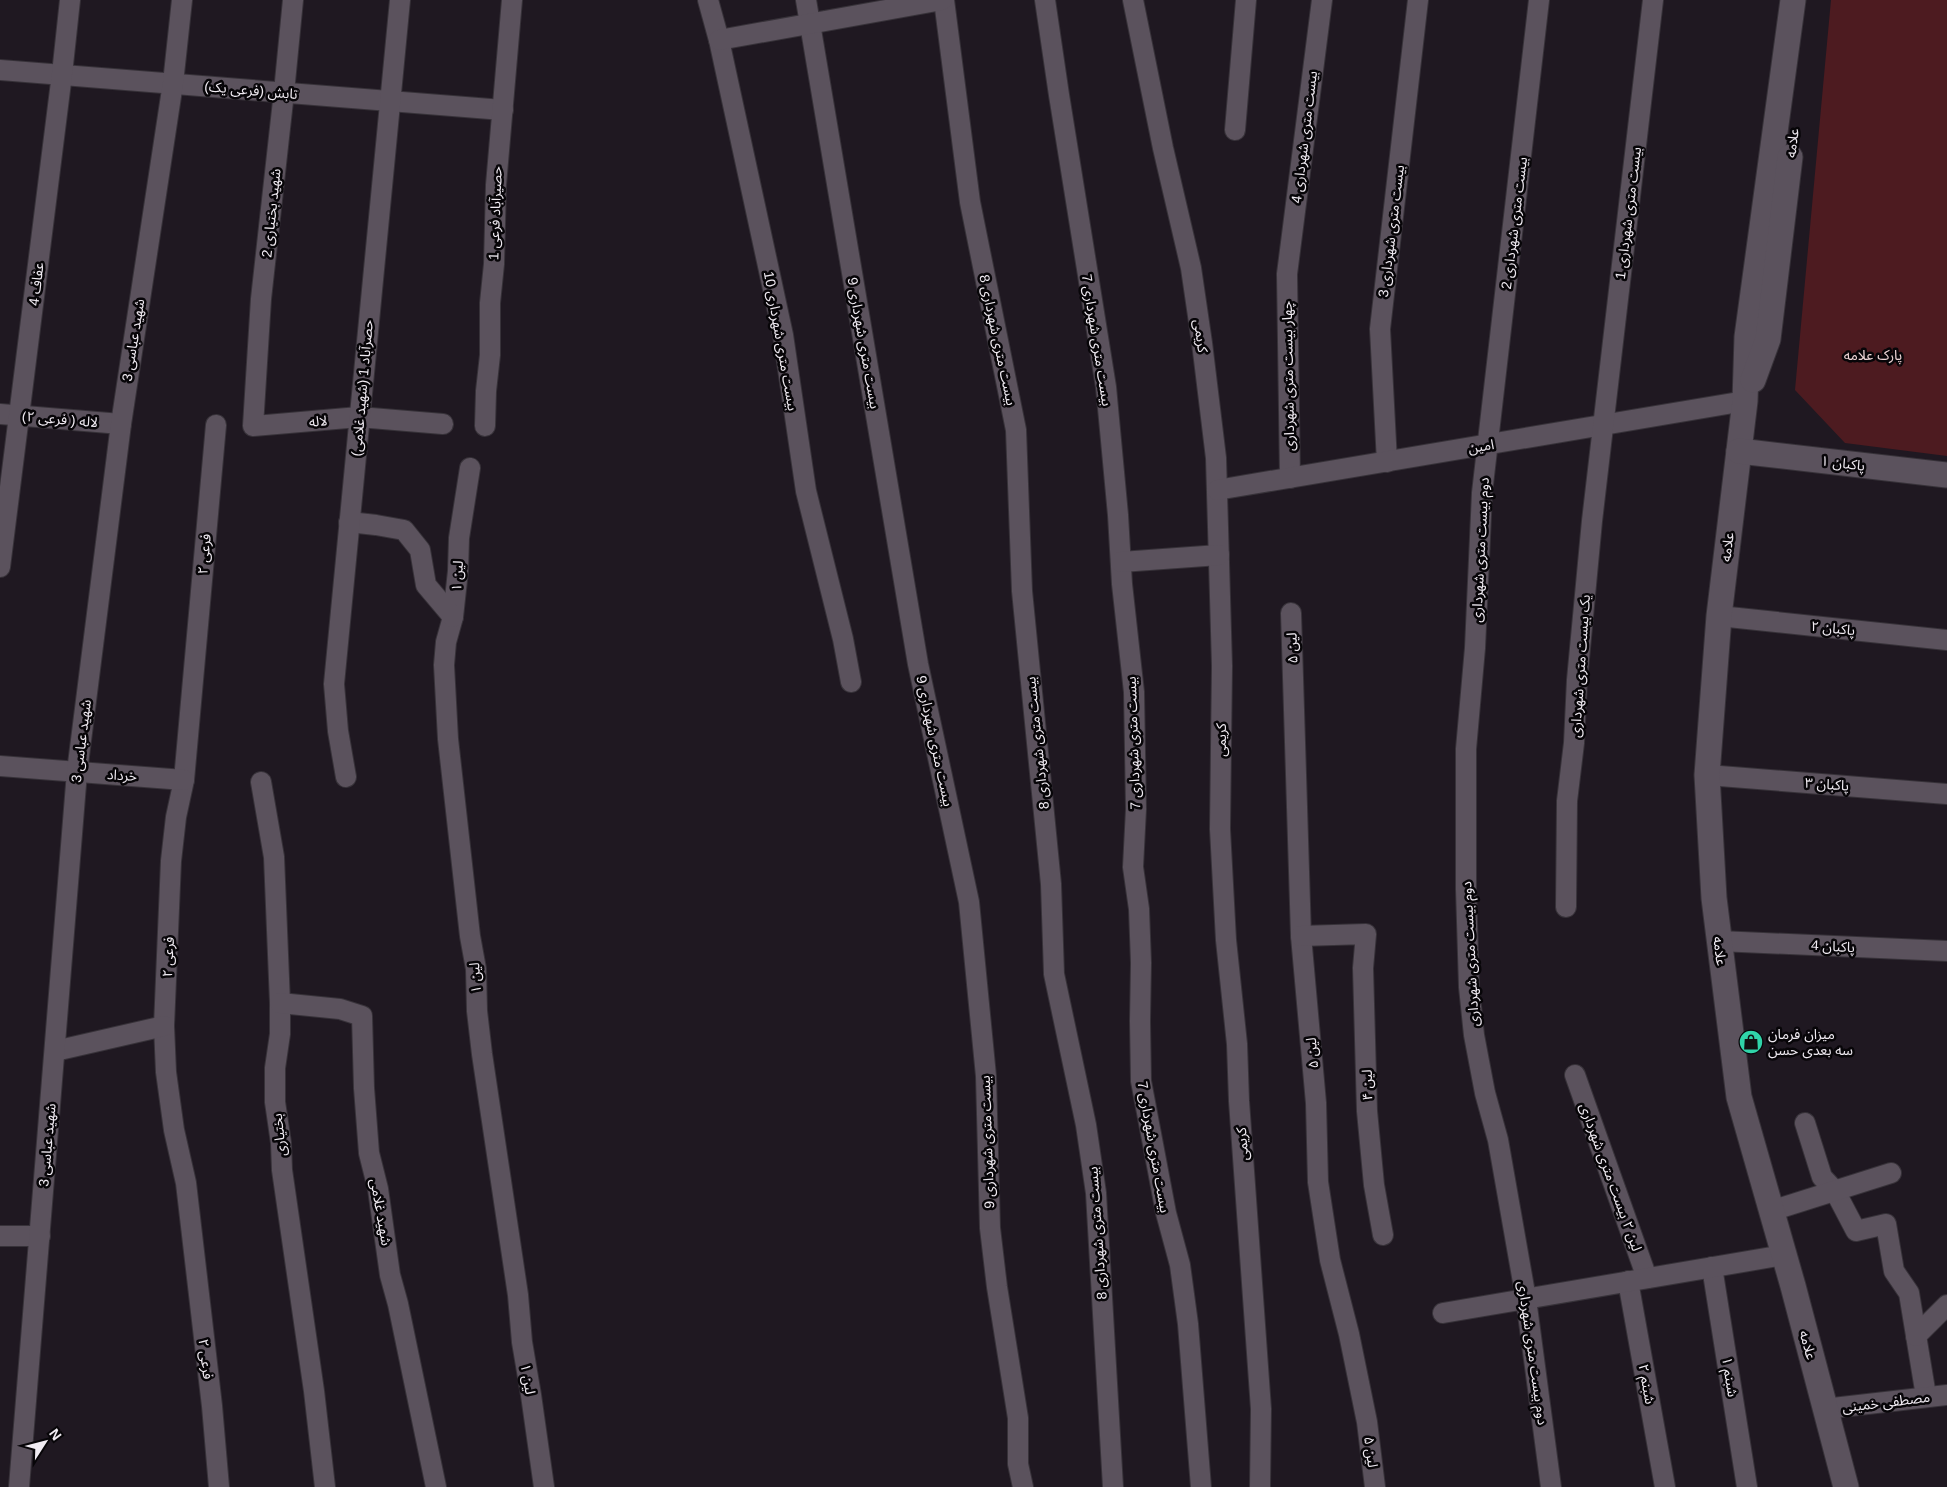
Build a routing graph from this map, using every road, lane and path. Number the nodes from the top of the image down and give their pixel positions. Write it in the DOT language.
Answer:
graph roads {
  1 [pos="70,0"];
  2 [pos="182,0"];
  3 [pos="293,0"];
  4 [pos="400,0"];
  5 [pos="512,0"];
  6 [pos="708,0"];
  7 [pos="806,0"];
  8 [pos="943,0"];
  9 [pos="1045,0"];
  10 [pos="1133,0"];
  11 [pos="1246,0"];
  12 [pos="1322,0"];
  13 [pos="1418,0"];
  14 [pos="1539,0"];
  15 [pos="1652,0"];
  16 [pos="1793,0"];
  17 [pos="1809,0"];
  18 [pos="810,24"];
  19 [pos="718,40"];
  20 [pos="0,70"];
  21 [pos="62,74"];
  22 [pos="173,83"];
  23 [pos="284,92"];
  24 [pos="389,100"];
  25 [pos="503,110"];
  26 [pos="1234,130"];
  27 [pos="1286,274"];
  28 [pos="1744,401"];
  29 [pos="10,415"];
  30 [pos="360,417"];
  31 [pos="121,424"];
  32 [pos="443,424"];
  33 [pos="216,425"];
  34 [pos="253,426"];
  35 [pos="485,426"];
  36 [pos="1604,426"];
  37 [pos="1488,445"];
  38 [pos="1739,451"];
  39 [pos="1387,462"];
  40 [pos="470,468"];
  41 [pos="1947,475"];
  42 [pos="1290,478"];
  43 [pos="1217,490"];
  44 [pos="349,522"];
  45 [pos="1219,555"];
  46 [pos="1120,562"];
  47 [pos="0,567"];
  48 [pos="1291,613"];
  49 [pos="1719,616"];
  50 [pos="453,617"];
  51 [pos="1947,640"];
  52 [pos="851,682"];
  53 [pos="0,766"];
  54 [pos="77,772"];
  55 [pos="1707,775"];
  56 [pos="346,777"];
  57 [pos="184,780"];
  58 [pos="261,782"];
  59 [pos="1947,794"];
  60 [pos="1566,908"];
  61 [pos="1301,936"];
  62 [pos="1719,941"];
  63 [pos="1947,951"];
  64 [pos="280,1003"];
  65 [pos="164,1026"];
  66 [pos="55,1051"];
  67 [pos="1575,1075"];
  68 [pos="1805,1123"];
  69 [pos="1891,1173"];
  70 [pos="1835,1191"];
  71 [pos="1771,1211"];
  72 [pos="1383,1235"];
  73 [pos="0,1236"];
  74 [pos="40,1236"];
  75 [pos="1784,1255"];
  76 [pos="1712,1267"];
  77 [pos="1638,1280"];
  78 [pos="1526,1299"];
  79 [pos="1947,1305"];
  80 [pos="1443,1313"];
  81 [pos="1916,1336"];
  82 [pos="1947,1395"];
  83 [pos="1926,1396"];
  84 [pos="1824,1409"];
  85 [pos="19,1487"];
  86 [pos="219,1487"];
  87 [pos="325,1487"];
  88 [pos="436,1487"];
  89 [pos="544,1487"];
  90 [pos="1023,1487"];
  91 [pos="1113,1487"];
  92 [pos="1201,1487"];
  93 [pos="1260,1487"];
  94 [pos="1375,1487"];
  95 [pos="1550,1487"];
  96 [pos="1665,1487"];
  97 [pos="1747,1487"];
  98 [pos="1846,1487"];
  1 -- 21 [label="street, عفاف 4"];
  2 -- 22 [label="street, شهید عباسی 3"];
  3 -- 23 [label="street, شهید بختیاری 2"];
  4 -- 24 [label="street, حصرآباد 1 (شهید غلامی)"];
  5 -- 25 [label="street, حصیرآباد فرعی 1"];
  6 -- 19 [label="street, بیست متری شهرداری 10"];
  7 -- 18 [label="street, بیست متری شهرداری 9"];
  8 -- 18 [label="street"];
  8 -- 91 [label="street, بیست متری شهرداری 8"];
  9 -- 46 [label="street, بیست متری شهرداری 7"];
  10 -- 43 [label="street, کریمی"];
  11 -- 26 [label="street"];
  12 -- 27 [label="street, بیست متری شهرداری 4"];
  13 -- 39 [label="street, بیست متری شهرداری 3"];
  14 -- 37 [label="street, بیست متری شهرداری 2"];
  15 -- 36 [label="street, بیست متری شهرداری 1"];
  16 -- 28 [label="street, علامه"];
  17 -- 28 [label="street, علامه"];
  18 -- 19 [label="street"];
  18 -- 90 [label="street, بیست متری شهرداری 9"];
  19 -- 52 [label="street, بیست متری شهرداری 10"];
  20 -- 21 [label="street, تابش (فرعی یک)"];
  21 -- 22 [label="street, تابش (فرعی یک)"];
  21 -- 29 [label="street, عفاف 4"];
  22 -- 23 [label="street, تابش (فرعی یک)"];
  22 -- 31 [label="street, شهید عباسی 3"];
  23 -- 24 [label="street, تابش (فرعی یک)"];
  23 -- 34 [label="street, شهید بختیاری 2"];
  24 -- 25 [label="street, تابش (فرعی یک)"];
  24 -- 30 [label="street, حصرآباد 1 (شهید غلامی)"];
  25 -- 35 [label="street, حصیرآباد فرعی 1"];
  27 -- 42 [label="street, چهار بیست متری شهرداری"];
  28 -- 36 [label="street, امین"];
  28 -- 38 [label="street, علامه"];
  29 -- 31 [label="street, لاله ( فرعی ۲)"];
  29 -- 47 [label="street, عفاف 4"];
  30 -- 32 [label="street, لاله"];
  30 -- 34 [label="street, لاله"];
  30 -- 44 [label="street, حصرآباد 1 (شهید غلامی)"];
  31 -- 54 [label="street, شهید عباسی 3"];
  33 -- 57 [label="street, ۲ فرعی"];
  36 -- 37 [label="street, امین"];
  36 -- 60 [label="street, یک بیست متری شهرداری"];
  37 -- 39 [label="street, امین"];
  37 -- 78 [label="street, دوم بیست متری شهرداری"];
  38 -- 41 [label="street, پاکبان ۱"];
  38 -- 49 [label="street, علامه"];
  39 -- 42 [label="street, امین"];
  40 -- 50 [label="street, لین ۱"];
  42 -- 43 [label="street, امین"];
  43 -- 45 [label="street, کریمی"];
  44 -- 50 [label="street"];
  44 -- 56 [label="street, حصرآباد 1 (شهید غلامی)"];
  45 -- 46 [label="street"];
  45 -- 93 [label="street, کریمی"];
  46 -- 92 [label="street, بیست متری شهرداری 7"];
  48 -- 61 [label="street, لین ۵"];
  49 -- 51 [label="street, پاکبان ۲"];
  49 -- 55 [label="street, علامه"];
  50 -- 89 [label="street, لین ۱"];
  53 -- 54 [label="street, خرداد"];
  54 -- 57 [label="street, خرداد"];
  54 -- 66 [label="street, شهید عباسی 3"];
  55 -- 59 [label="street, پاکبان ۳"];
  55 -- 62 [label="street, علامه"];
  57 -- 65 [label="street, ۲ فرعی"];
  58 -- 64 [label="street, بختیاری"];
  61 -- 72 [label="street, لین ۴"];
  61 -- 94 [label="street, لین ۵"];
  62 -- 63 [label="street, پاکبان 4"];
  62 -- 71 [label="street, علامه"];
  64 -- 87 [label="street, بختیاری"];
  64 -- 88 [label="street, شهید غلامی"];
  65 -- 66 [label="street"];
  65 -- 86 [label="street, ۲ فرعی"];
  66 -- 74 [label="street, شهید عباسی 3"];
  67 -- 77 [label="street, لین ۲ بیست متری شهرداری"];
  68 -- 70 [label="street"];
  69 -- 70 [label="street"];
  70 -- 71 [label="street"];
  70 -- 81 [label="street"];
  71 -- 75 [label="street, علامه"];
  73 -- 74 [label="street"];
  74 -- 85 [label="street, شهید عباسی 3"];
  75 -- 76 [label="street"];
  75 -- 84 [label="street, علامه"];
  76 -- 77 [label="street"];
  76 -- 97 [label="street, شبنم ۱"];
  77 -- 78 [label="street"];
  77 -- 96 [label="street, شبنم ۲"];
  78 -- 80 [label="street"];
  78 -- 95 [label="street, دوم بیست متری شهرداری"];
  79 -- 81 [label="street"];
  81 -- 83 [label="street"];
  82 -- 83 [label="street, مصطفی خمینی"];
  83 -- 84 [label="street, مصطفی خمینی"];
  84 -- 98 [label="street, علامه"];
}
